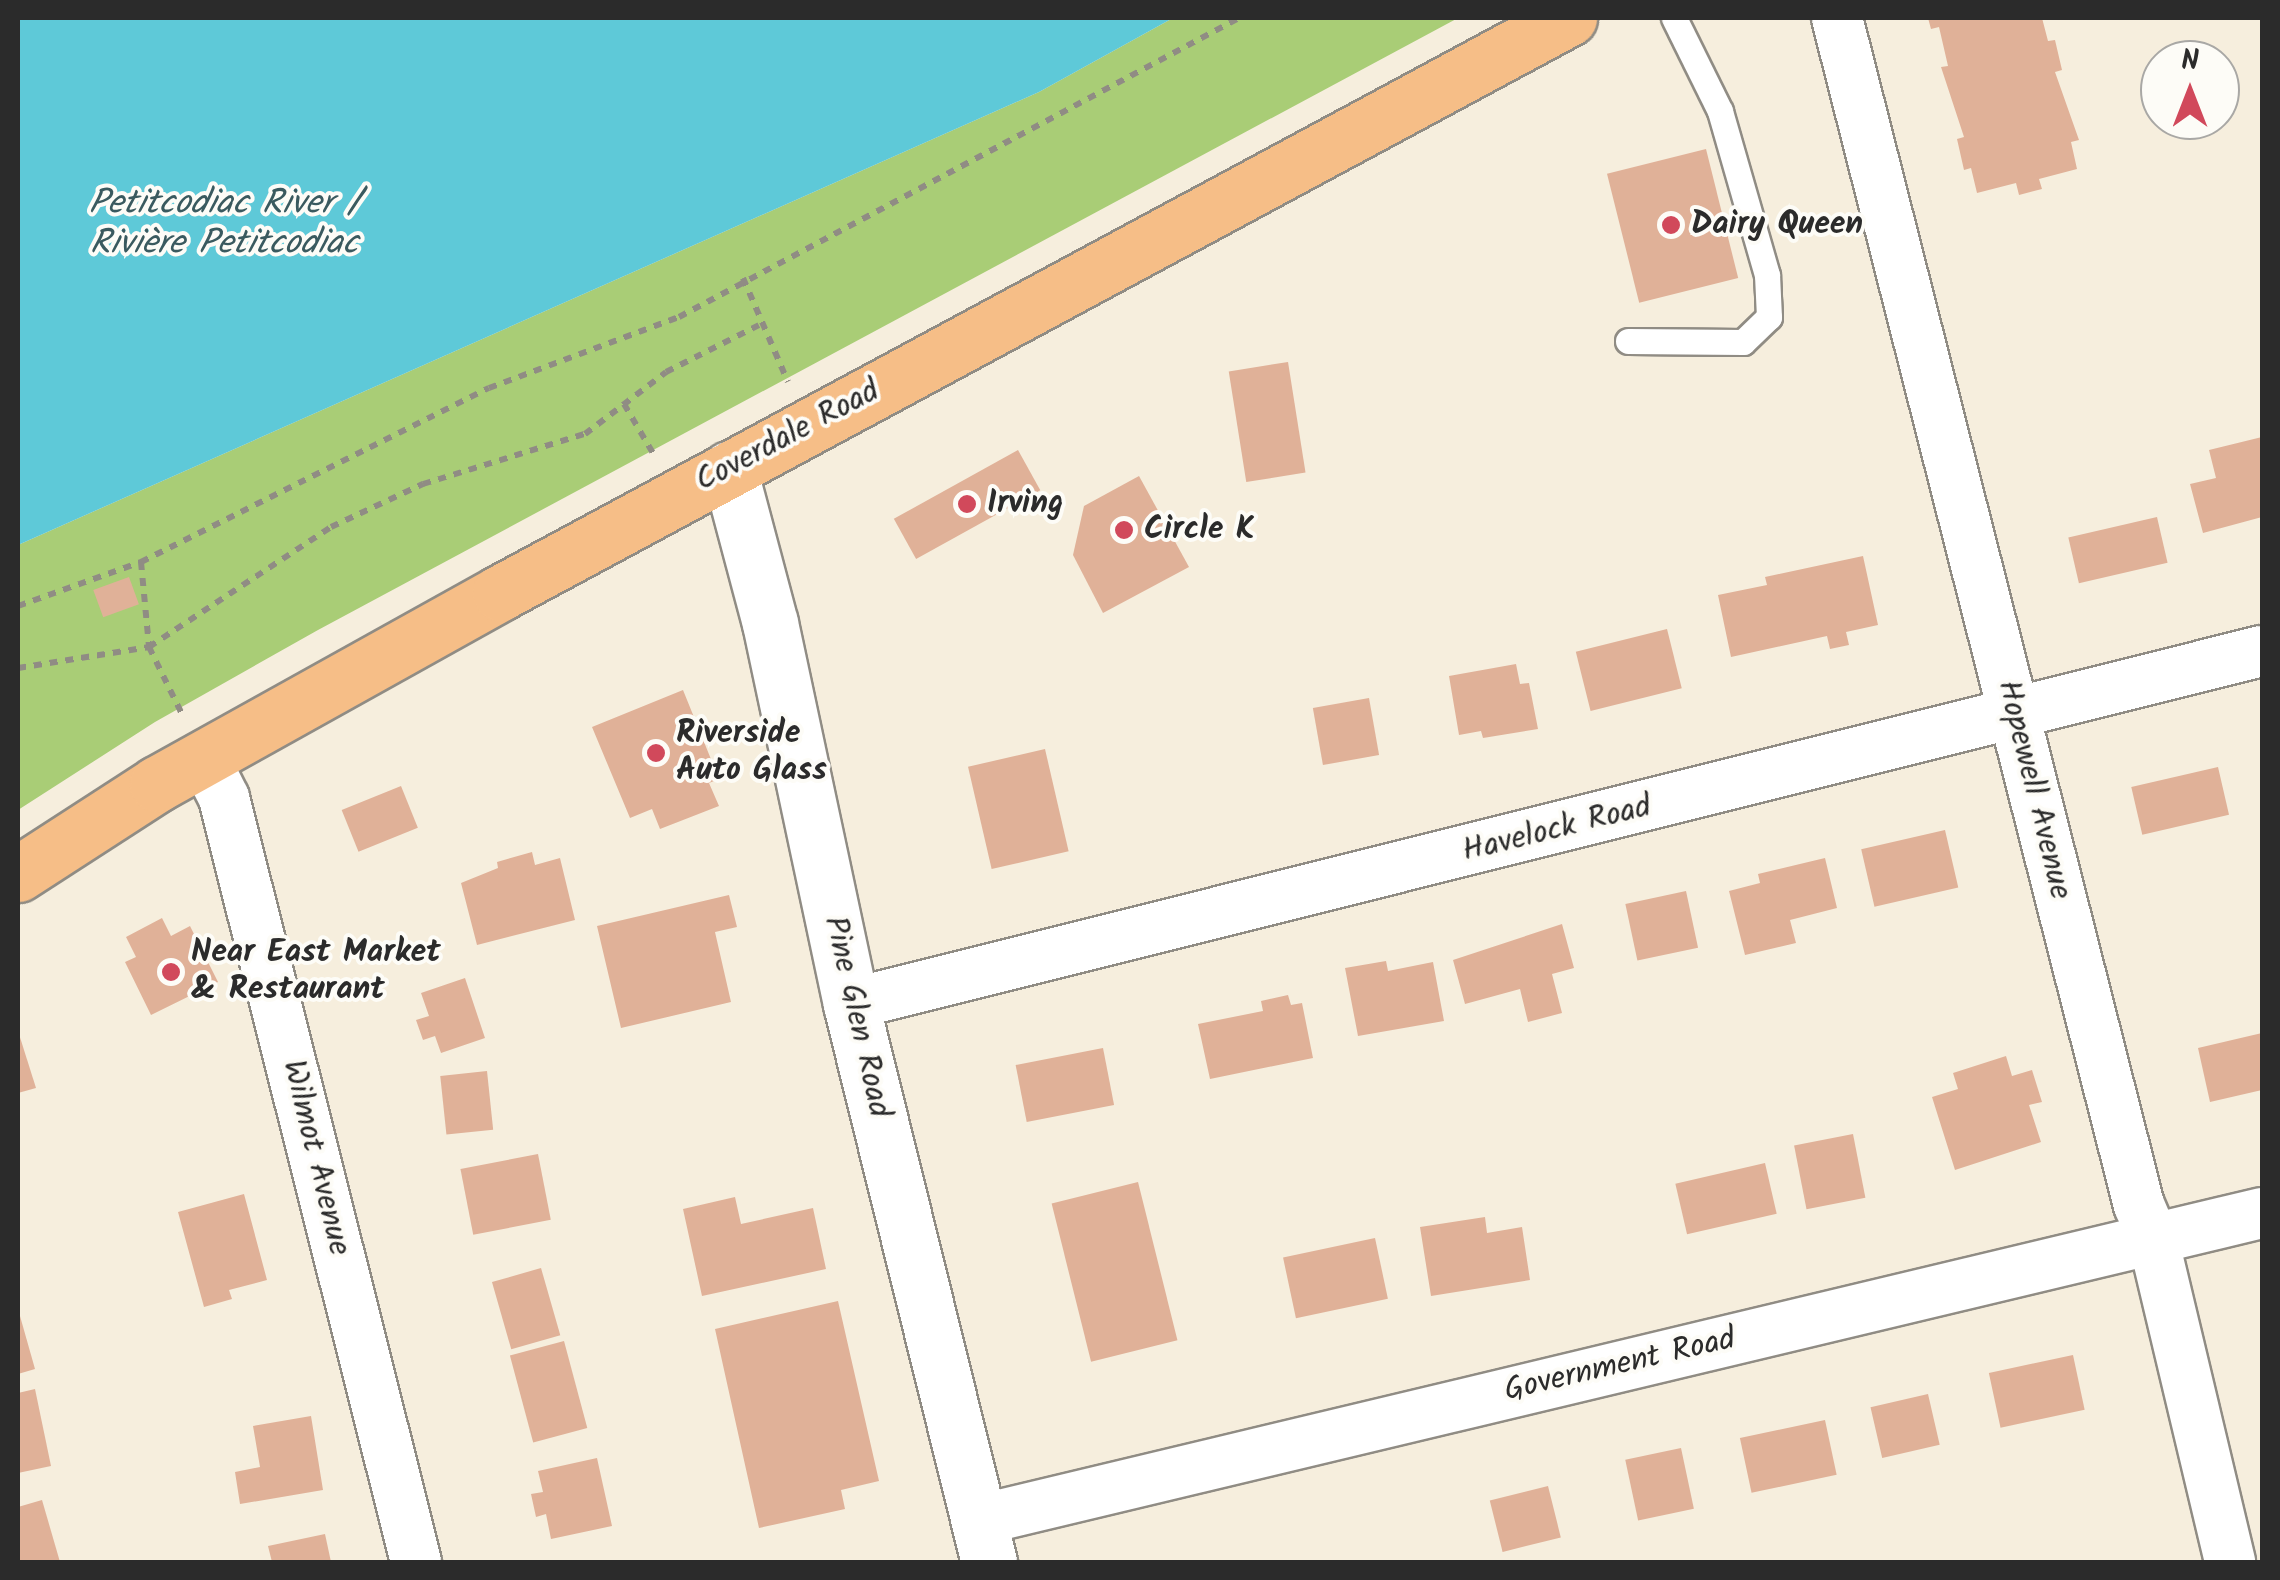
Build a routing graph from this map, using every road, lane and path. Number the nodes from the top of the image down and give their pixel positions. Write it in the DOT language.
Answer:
graph roads {
  1 [pos="1239,18"];
  2 [pos="1569,18"];
  3 [pos="1674,18"];
  4 [pos="1837,18"];
  5 [pos="743,278"];
  6 [pos="759,326"];
  7 [pos="1628,341"];
  8 [pos="624,404"];
  9 [pos="810,425"];
  10 [pos="730,469"];
  11 [pos="678,496"];
  12 [pos="141,562"];
  13 [pos="18,606"];
  14 [pos="149,646"];
  15 [pos="2262,652"];
  16 [pos="18,668"];
  17 [pos="2014,715"];
  18 [pos="204,758"];
  19 [pos="18,874"];
  20 [pos="850,1004"];
  21 [pos="2262,1213"];
  22 [pos="2153,1238"];
  23 [pos="984,1541"];
  24 [pos="416,1562"];
  25 [pos="2230,1562"];
  1 -- 5 [label="path"];
  2 -- 9 [label="main road, Coverdale Road"];
  3 -- 7 [label="lane"];
  4 -- 17 [label="street, Hopewell Avenue"];
  5 -- 6 [label="path"];
  5 -- 12 [label="path"];
  6 -- 8 [label="path"];
  6 -- 9 [label="path"];
  8 -- 11 [label="path"];
  8 -- 14 [label="path"];
  9 -- 10 [label="main road, Coverdale Road"];
  10 -- 11 [label="main road, Coverdale Road"];
  10 -- 20 [label="street, Pine Glen Road"];
  11 -- 18 [label="main road, Coverdale Road"];
  12 -- 13 [label="path"];
  12 -- 14 [label="path"];
  14 -- 16 [label="path"];
  14 -- 18 [label="path"];
  15 -- 17 [label="street, Havelock Road"];
  17 -- 20 [label="street, Havelock Road"];
  17 -- 22 [label="street, Hopewell Avenue"];
  18 -- 19 [label="main road, Coverdale Road"];
  18 -- 24 [label="street, Wilmot Avenue"];
  20 -- 23 [label="street, Pine Glen Road"];
  21 -- 22 [label="street, Government Road"];
  22 -- 23 [label="street, Government Road"];
  22 -- 25 [label="street, Hopewell Avenue"];
}
